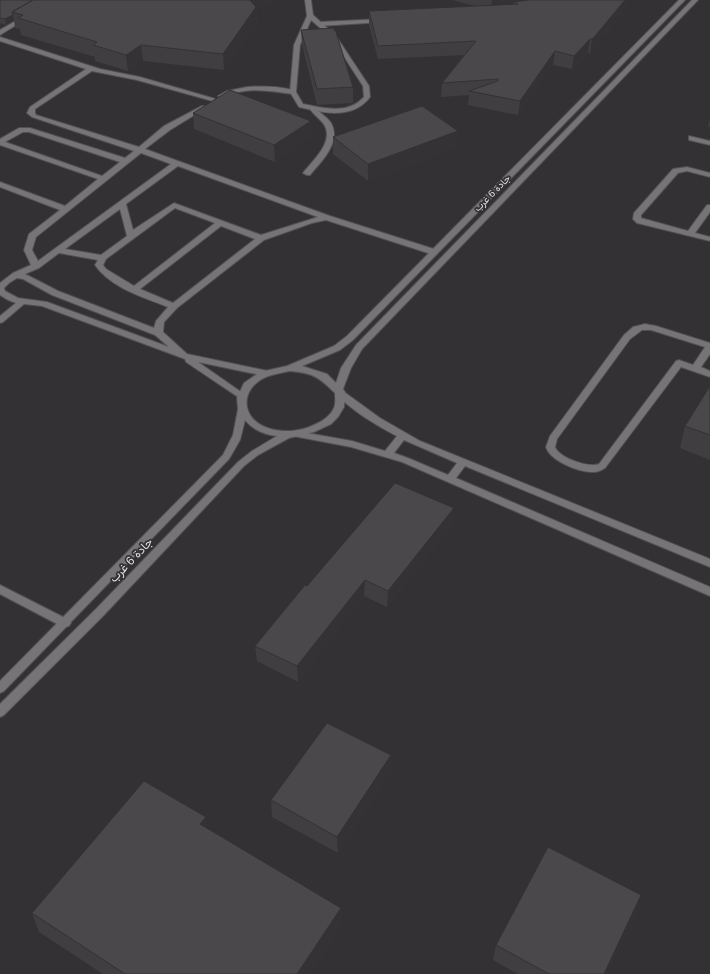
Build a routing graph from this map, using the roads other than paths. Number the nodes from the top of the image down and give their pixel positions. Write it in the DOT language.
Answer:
graph roads {
  1 [pos="308,0"];
  2 [pos="682,0"];
  3 [pos="695,0"];
  4 [pos="30,15"];
  5 [pos="310,16"];
  6 [pos="390,20"];
  7 [pos="319,24"];
  8 [pos="0,33"];
  9 [pos="0,39"];
  10 [pos="90,69"];
  11 [pos="293,92"];
  12 [pos="216,100"];
  13 [pos="312,109"];
  14 [pos="692,138"];
  15 [pos="0,142"];
  16 [pos="710,143"];
  17 [pos="140,150"];
  18 [pos="126,161"];
  19 [pos="176,164"];
  20 [pos="307,173"];
  21 [pos="710,176"];
  22 [pos="104,179"];
  23 [pos="0,184"];
  24 [pos="122,203"];
  25 [pos="710,207"];
  26 [pos="66,209"];
  27 [pos="327,218"];
  28 [pos="220,223"];
  29 [pos="691,233"];
  30 [pos="131,236"];
  31 [pos="261,238"];
  32 [pos="710,239"];
  33 [pos="57,250"];
  34 [pos="434,252"];
  35 [pos="103,258"];
  36 [pos="36,266"];
  37 [pos="16,275"];
  38 [pos="0,288"];
  39 [pos="134,290"];
  40 [pos="22,302"];
  41 [pos="174,306"];
  42 [pos="0,320"];
  43 [pos="158,333"];
  44 [pos="710,347"];
  45 [pos="184,356"];
  46 [pos="290,368"];
  47 [pos="695,369"];
  48 [pos="265,373"];
  49 [pos="710,374"];
  50 [pos="339,391"];
  51 [pos="241,396"];
  52 [pos="242,411"];
  53 [pos="292,434"];
  54 [pos="402,436"];
  55 [pos="388,454"];
  56 [pos="463,462"];
  57 [pos="450,478"];
  58 [pos="710,563"];
  59 [pos="0,589"];
  60 [pos="710,592"];
  61 [pos="65,623"];
  62 [pos="0,688"];
  63 [pos="0,712"];
  1 -- 5 [label="main road"];
  2 -- 34 [label="main road, جادة 6 غرب"];
  3 -- 50 [label="main road, جادة 6 غرب"];
  4 -- 8 [label="main road"];
  5 -- 7 [label="main road"];
  5 -- 11 [label="main road"];
  6 -- 7 [label="main road"];
  7 -- 13 [label="main road"];
  9 -- 10 [label="main road"];
  10 -- 12 [label="main road"];
  10 -- 17 [label="main road"];
  11 -- 12 [label="main road"];
  11 -- 13 [label="main road"];
  12 -- 17 [label="main road"];
  13 -- 20 [label="main road"];
  14 -- 16 [label="main road"];
  15 -- 18 [label="main road"];
  15 -- 22 [label="main road"];
  17 -- 18 [label="main road"];
  17 -- 19 [label="main road"];
  18 -- 22 [label="main road"];
  19 -- 24 [label="main road"];
  19 -- 27 [label="main road"];
  21 -- 29 [label="main road"];
  22 -- 26 [label="main road"];
  23 -- 26 [label="main road"];
  24 -- 30 [label="main road"];
  24 -- 33 [label="main road"];
  25 -- 29 [label="main road"];
  26 -- 36 [label="main road"];
  27 -- 31 [label="main road"];
  27 -- 34 [label="main road"];
  28 -- 30 [label="main road"];
  28 -- 31 [label="main road"];
  28 -- 39 [label="main road"];
  29 -- 32 [label="main road"];
  30 -- 35 [label="main road"];
  31 -- 41 [label="main road"];
  33 -- 35 [label="main road"];
  33 -- 36 [label="main road"];
  34 -- 46 [label="main road, جادة 6 غرب"];
  35 -- 39 [label="main road"];
  36 -- 37 [label="main road"];
  37 -- 38 [label="main road"];
  37 -- 43 [label="main road"];
  38 -- 40 [label="main road"];
  39 -- 41 [label="main road"];
  40 -- 42 [label="main road"];
  40 -- 45 [label="main road"];
  41 -- 43 [label="main road"];
  43 -- 45 [label="main road"];
  44 -- 47 [label="main road"];
  44 -- 47 [label="main road"];
  45 -- 48 [label="main road"];
  45 -- 51 [label="main road"];
  46 -- 48 [label="main road"];
  46 -- 50 [label="main road"];
  47 -- 49 [label="main road"];
  48 -- 51 [label="main road"];
  50 -- 53 [label="main road"];
  50 -- 54 [label="main road"];
  51 -- 52 [label="main road"];
  52 -- 53 [label="main road"];
  52 -- 61 [label="main road, جادة 6 غرب"];
  53 -- 55 [label="main road"];
  53 -- 63 [label="main road, جادة 6 غرب"];
  54 -- 55 [label="main road"];
  54 -- 56 [label="main road"];
  55 -- 57 [label="main road"];
  56 -- 57 [label="main road"];
  56 -- 58 [label="main road"];
  57 -- 60 [label="main road"];
  59 -- 61 [label="main road"];
  61 -- 62 [label="main road, جادة 6 غرب"];
}
